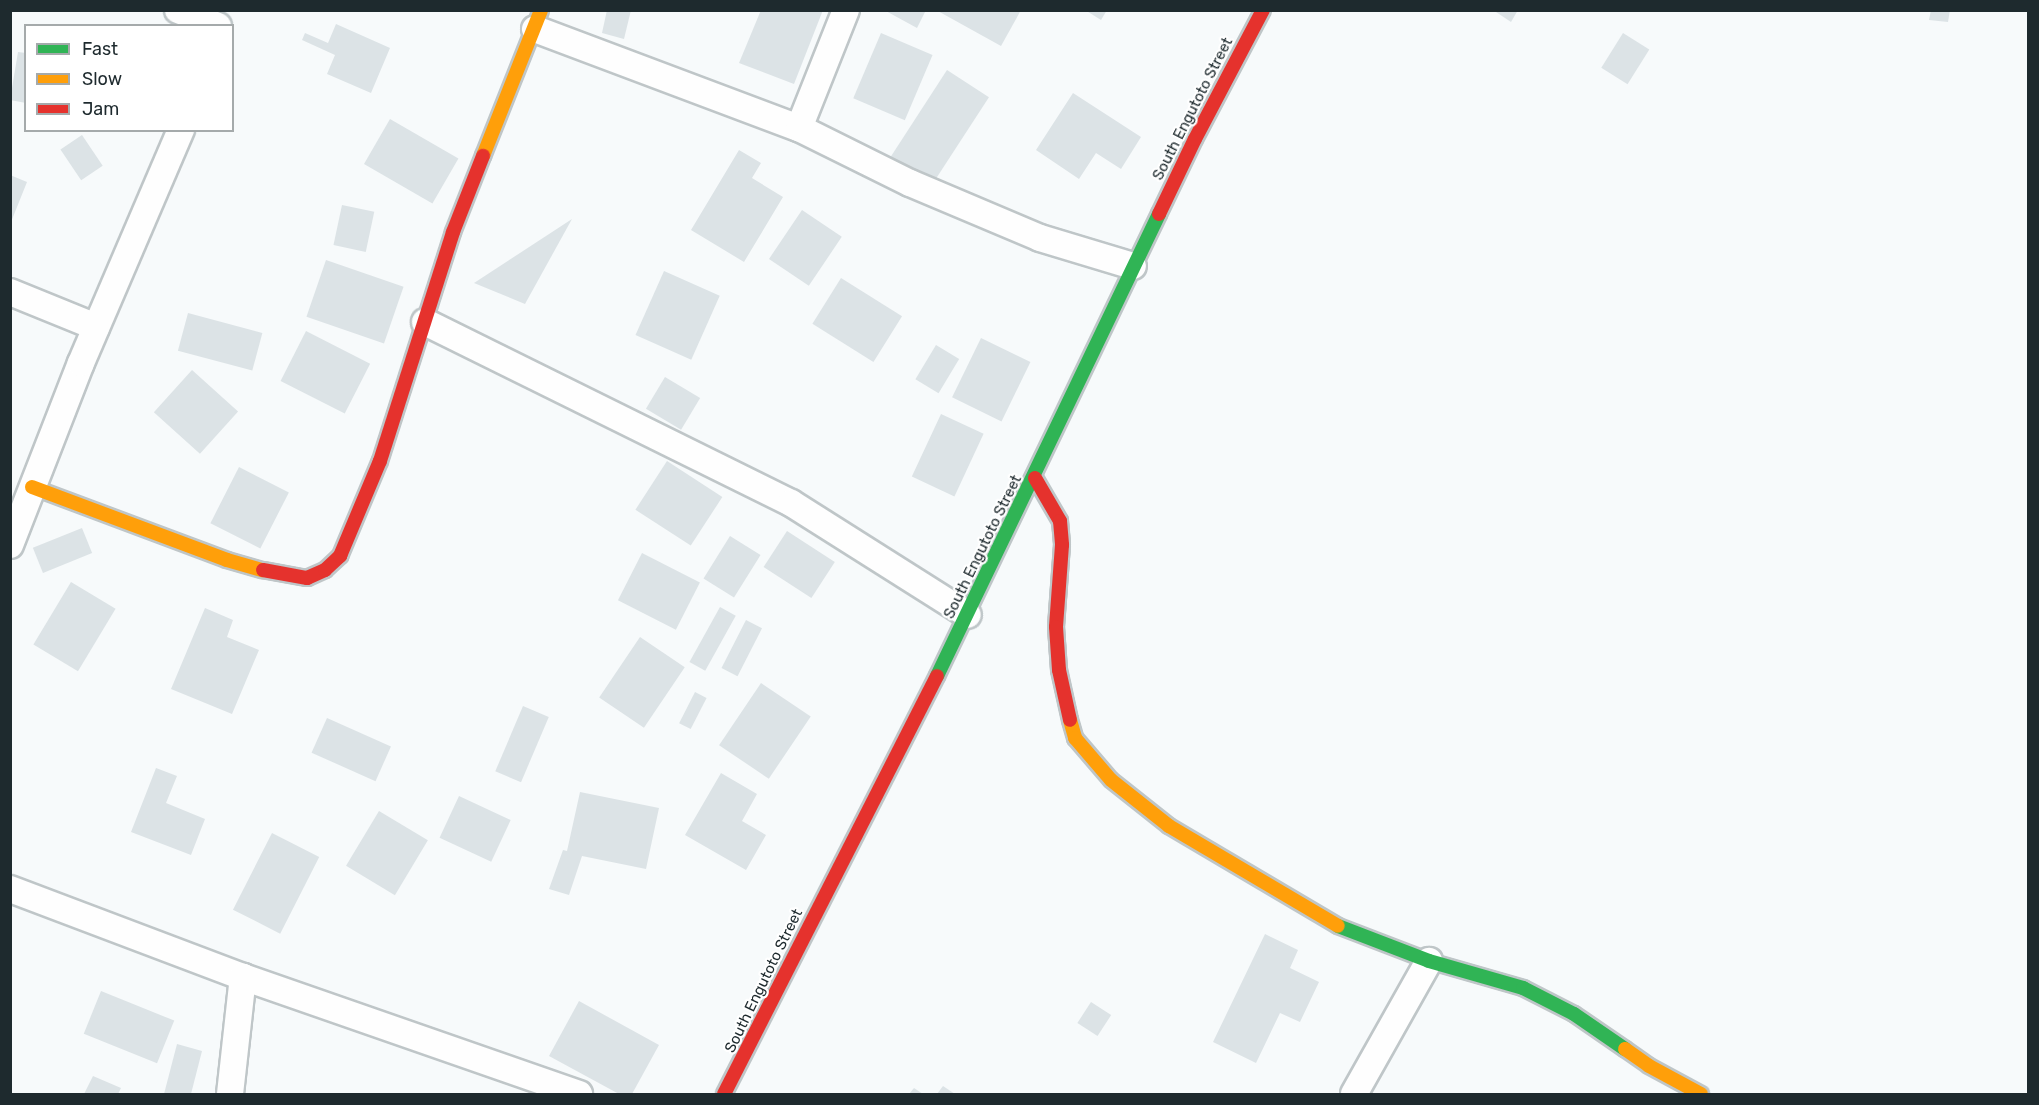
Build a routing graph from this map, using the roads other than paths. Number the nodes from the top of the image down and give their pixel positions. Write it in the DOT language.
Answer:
graph roads {
  1 [pos="178,10"];
  2 [pos="846,10"];
  3 [pos="1263,10"];
  4 [pos="538,20"];
  5 [pos="213,24"];
  6 [pos="799,128"];
  7 [pos="181,132"];
  8 [pos="1133,266"];
  9 [pos="10,292"];
  10 [pos="425,322"];
  11 [pos="96,327"];
  12 [pos="1035,478"];
  13 [pos="32,487"];
  14 [pos="10,545"];
  15 [pos="968,615"];
  16 [pos="10,889"];
  17 [pos="1429,961"];
  18 [pos="243,977"];
  19 [pos="230,1095"];
  20 [pos="579,1095"];
  21 [pos="724,1095"];
  22 [pos="1354,1095"];
  23 [pos="1701,1095"];
  1 -- 5 [label="street"];
  2 -- 6 [label="street"];
  3 -- 8 [label="street, South Engutoto Street"];
  4 -- 6 [label="street"];
  4 -- 10 [label="street"];
  6 -- 8 [label="street"];
  7 -- 11 [label="street"];
  8 -- 12 [label="street, South Engutoto Street"];
  9 -- 11 [label="street"];
  10 -- 13 [label="street"];
  10 -- 15 [label="street"];
  11 -- 13 [label="street"];
  12 -- 15 [label="street, South Engutoto Street"];
  12 -- 17 [label="street"];
  13 -- 14 [label="street"];
  15 -- 21 [label="street, South Engutoto Street"];
  16 -- 18 [label="street"];
  17 -- 22 [label="street"];
  17 -- 23 [label="street"];
  18 -- 19 [label="street"];
  18 -- 20 [label="street"];
}
